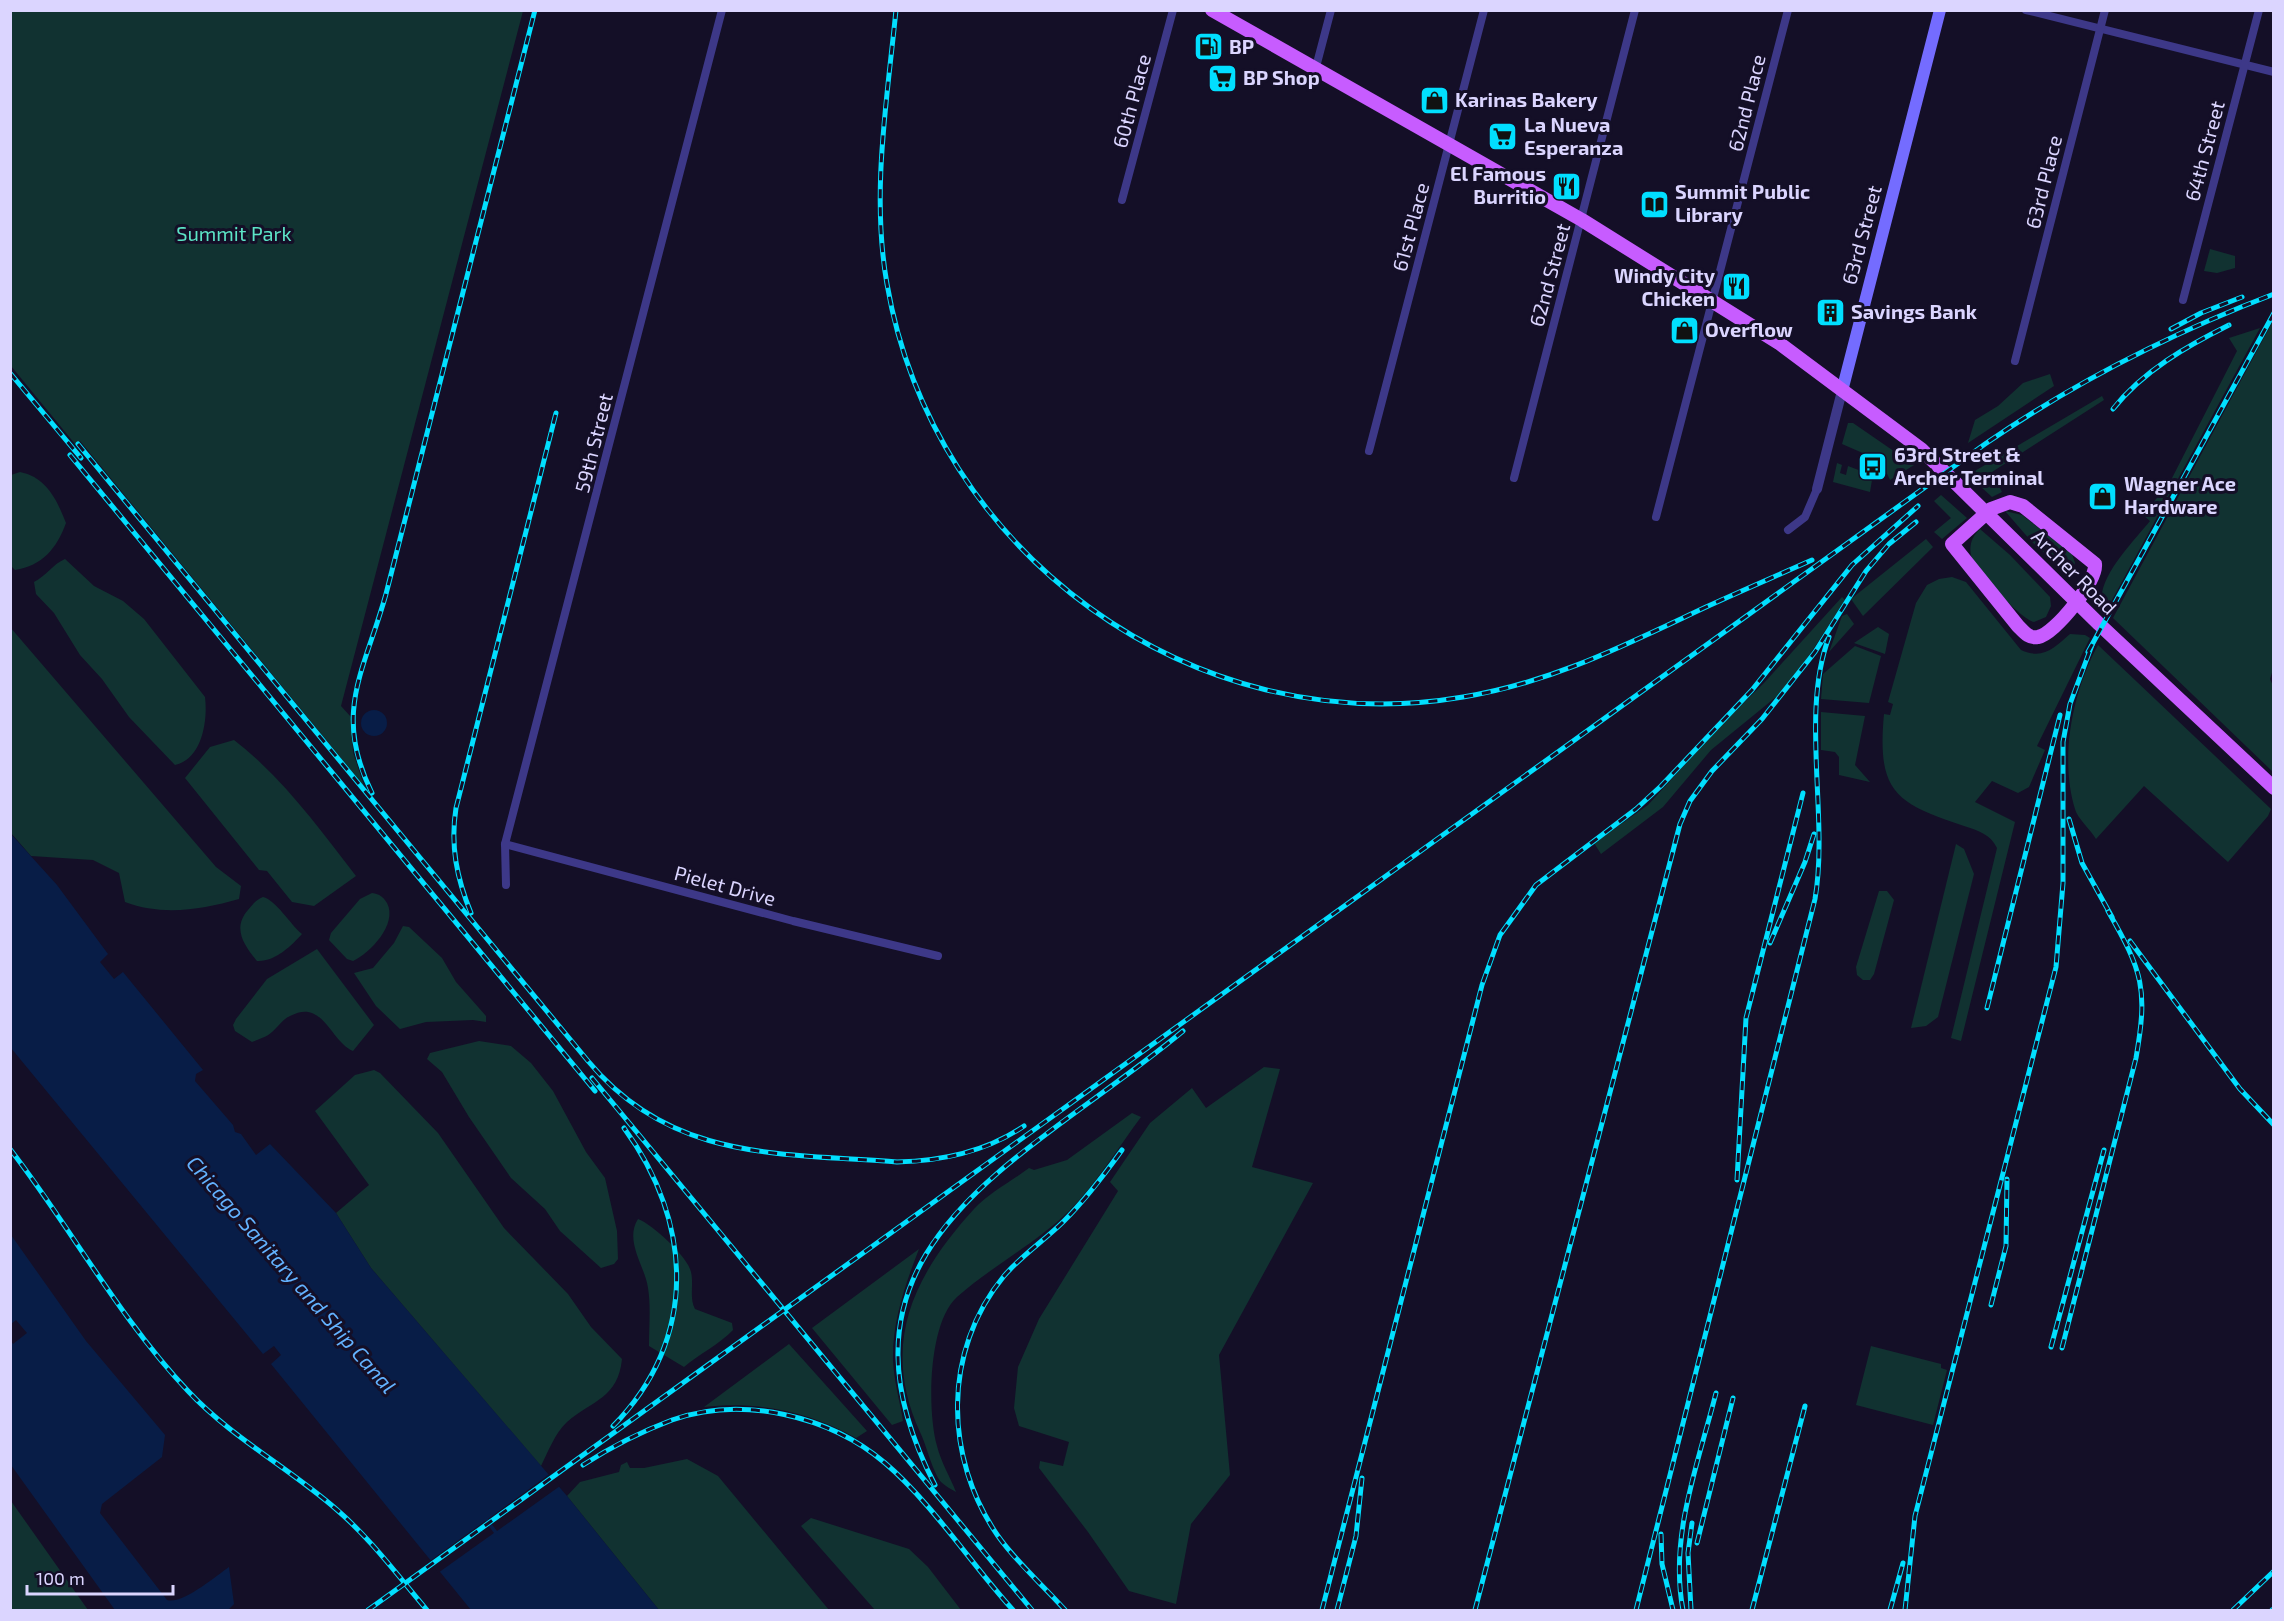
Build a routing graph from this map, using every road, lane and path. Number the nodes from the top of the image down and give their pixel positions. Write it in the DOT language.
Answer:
graph roads {
  1 [pos="722,10"];
  2 [pos="1173,10"];
  3 [pos="1212,10"];
  4 [pos="1331,10"];
  5 [pos="1484,10"];
  6 [pos="1635,10"];
  7 [pos="1788,10"];
  8 [pos="1940,10"];
  9 [pos="2026,10"];
  10 [pos="2105,10"];
  11 [pos="2259,10"];
  12 [pos="2100,29"];
  13 [pos="2245,65"];
  14 [pos="1316,67"];
  15 [pos="2274,72"];
  16 [pos="1449,146"];
  17 [pos="1122,200"];
  18 [pos="1582,220"];
  19 [pos="2183,300"];
  20 [pos="1714,301"];
  21 [pos="2015,362"];
  22 [pos="1842,391"];
  23 [pos="1369,451"];
  24 [pos="1514,478"];
  25 [pos="1817,489"];
  26 [pos="1656,517"];
  27 [pos="1788,530"];
  28 [pos="2077,602"];
  29 [pos="2274,788"];
  30 [pos="505,844"];
  31 [pos="506,885"];
  32 [pos="938,956"];
  1 -- 30 [label="street, 59th Street"];
  2 -- 17 [label="street, 60th Place"];
  3 -- 14 [label="main road, Archer Road"];
  4 -- 14 [label="street"];
  5 -- 16 [label="street, 61st Place"];
  6 -- 18 [label="street, 62nd Street"];
  7 -- 20 [label="street, 62nd Place"];
  8 -- 22 [label="main road, 63rd Street"];
  9 -- 12 [label="street"];
  10 -- 12 [label="street, 63rd Place"];
  11 -- 13 [label="street, 64th Street"];
  12 -- 13 [label="street"];
  12 -- 21 [label="street, 63rd Place"];
  13 -- 15 [label="street"];
  13 -- 19 [label="street, 64th Street"];
  14 -- 16 [label="main road, Archer Road"];
  16 -- 18 [label="main road, Archer Road"];
  16 -- 23 [label="street, 61st Place"];
  18 -- 20 [label="main road, Archer Road"];
  18 -- 24 [label="street, 62nd Street"];
  20 -- 22 [label="main road, Archer Road"];
  20 -- 26 [label="street, 62nd Place"];
  22 -- 25 [label="street, 63rd Street"];
  22 -- 28 [label="main road, Archer Road"];
  25 -- 27 [label="street, 63rd Street"];
  28 -- 28 [label="main road"];
  28 -- 29 [label="main road, Archer Road"];
  30 -- 31 [label="street, 59th Street"];
  30 -- 32 [label="street, Pielet Drive"];
}
